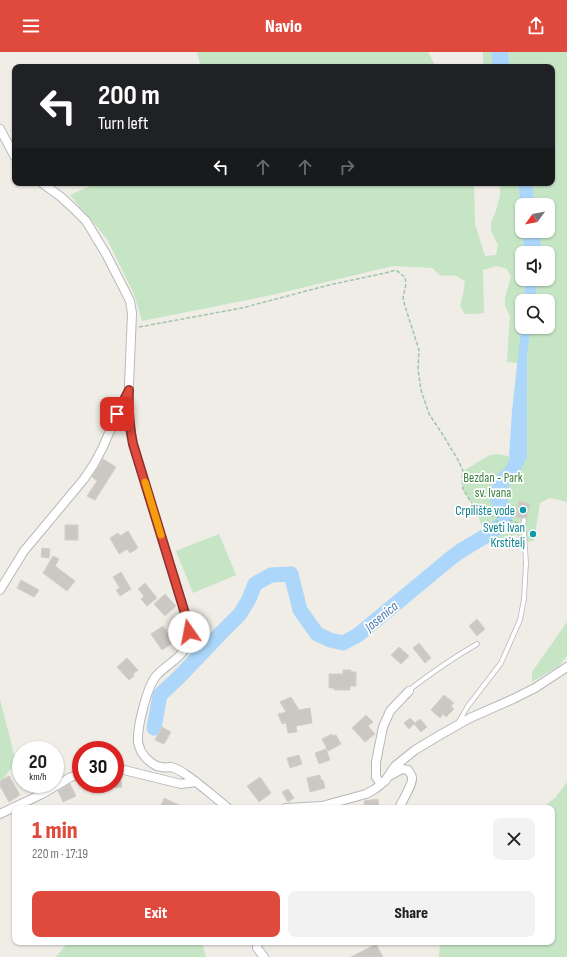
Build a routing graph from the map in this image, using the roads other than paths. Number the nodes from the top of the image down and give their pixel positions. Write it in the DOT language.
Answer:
graph roads {
  1 [pos="0,129"];
  2 [pos="12,151"];
  3 [pos="46,186"];
  4 [pos="129,390"];
  5 [pos="524,520"];
  6 [pos="0,590"];
  7 [pos="477,644"];
  8 [pos="567,667"];
  9 [pos="409,691"];
  10 [pos="456,726"];
  11 [pos="124,770"];
  12 [pos="389,776"];
  13 [pos="72,777"];
  14 [pos="196,782"];
  15 [pos="381,784"];
  16 [pos="19,805"];
  17 [pos="224,805"];
  18 [pos="325,805"];
  19 [pos="400,805"];
  20 [pos="12,808"];
  21 [pos="0,814"];
  22 [pos="257,945"];
  23 [pos="264,957"];
  1 -- 2 [label="street"];
  3 -- 4 [label="street"];
  4 -- 6 [label="street"];
  4 -- 14 [label="street"];
  5 -- 10 [label="lane"];
  7 -- 9 [label="lane"];
  8 -- 10 [label="street"];
  9 -- 15 [label="street"];
  10 -- 12 [label="street"];
  11 -- 14 [label="street"];
  12 -- 15 [label="street"];
  12 -- 19 [label="street"];
  13 -- 16 [label="street"];
  14 -- 17 [label="street"];
  15 -- 18 [label="street"];
  20 -- 21 [label="street"];
  22 -- 23 [label="street"];
}
